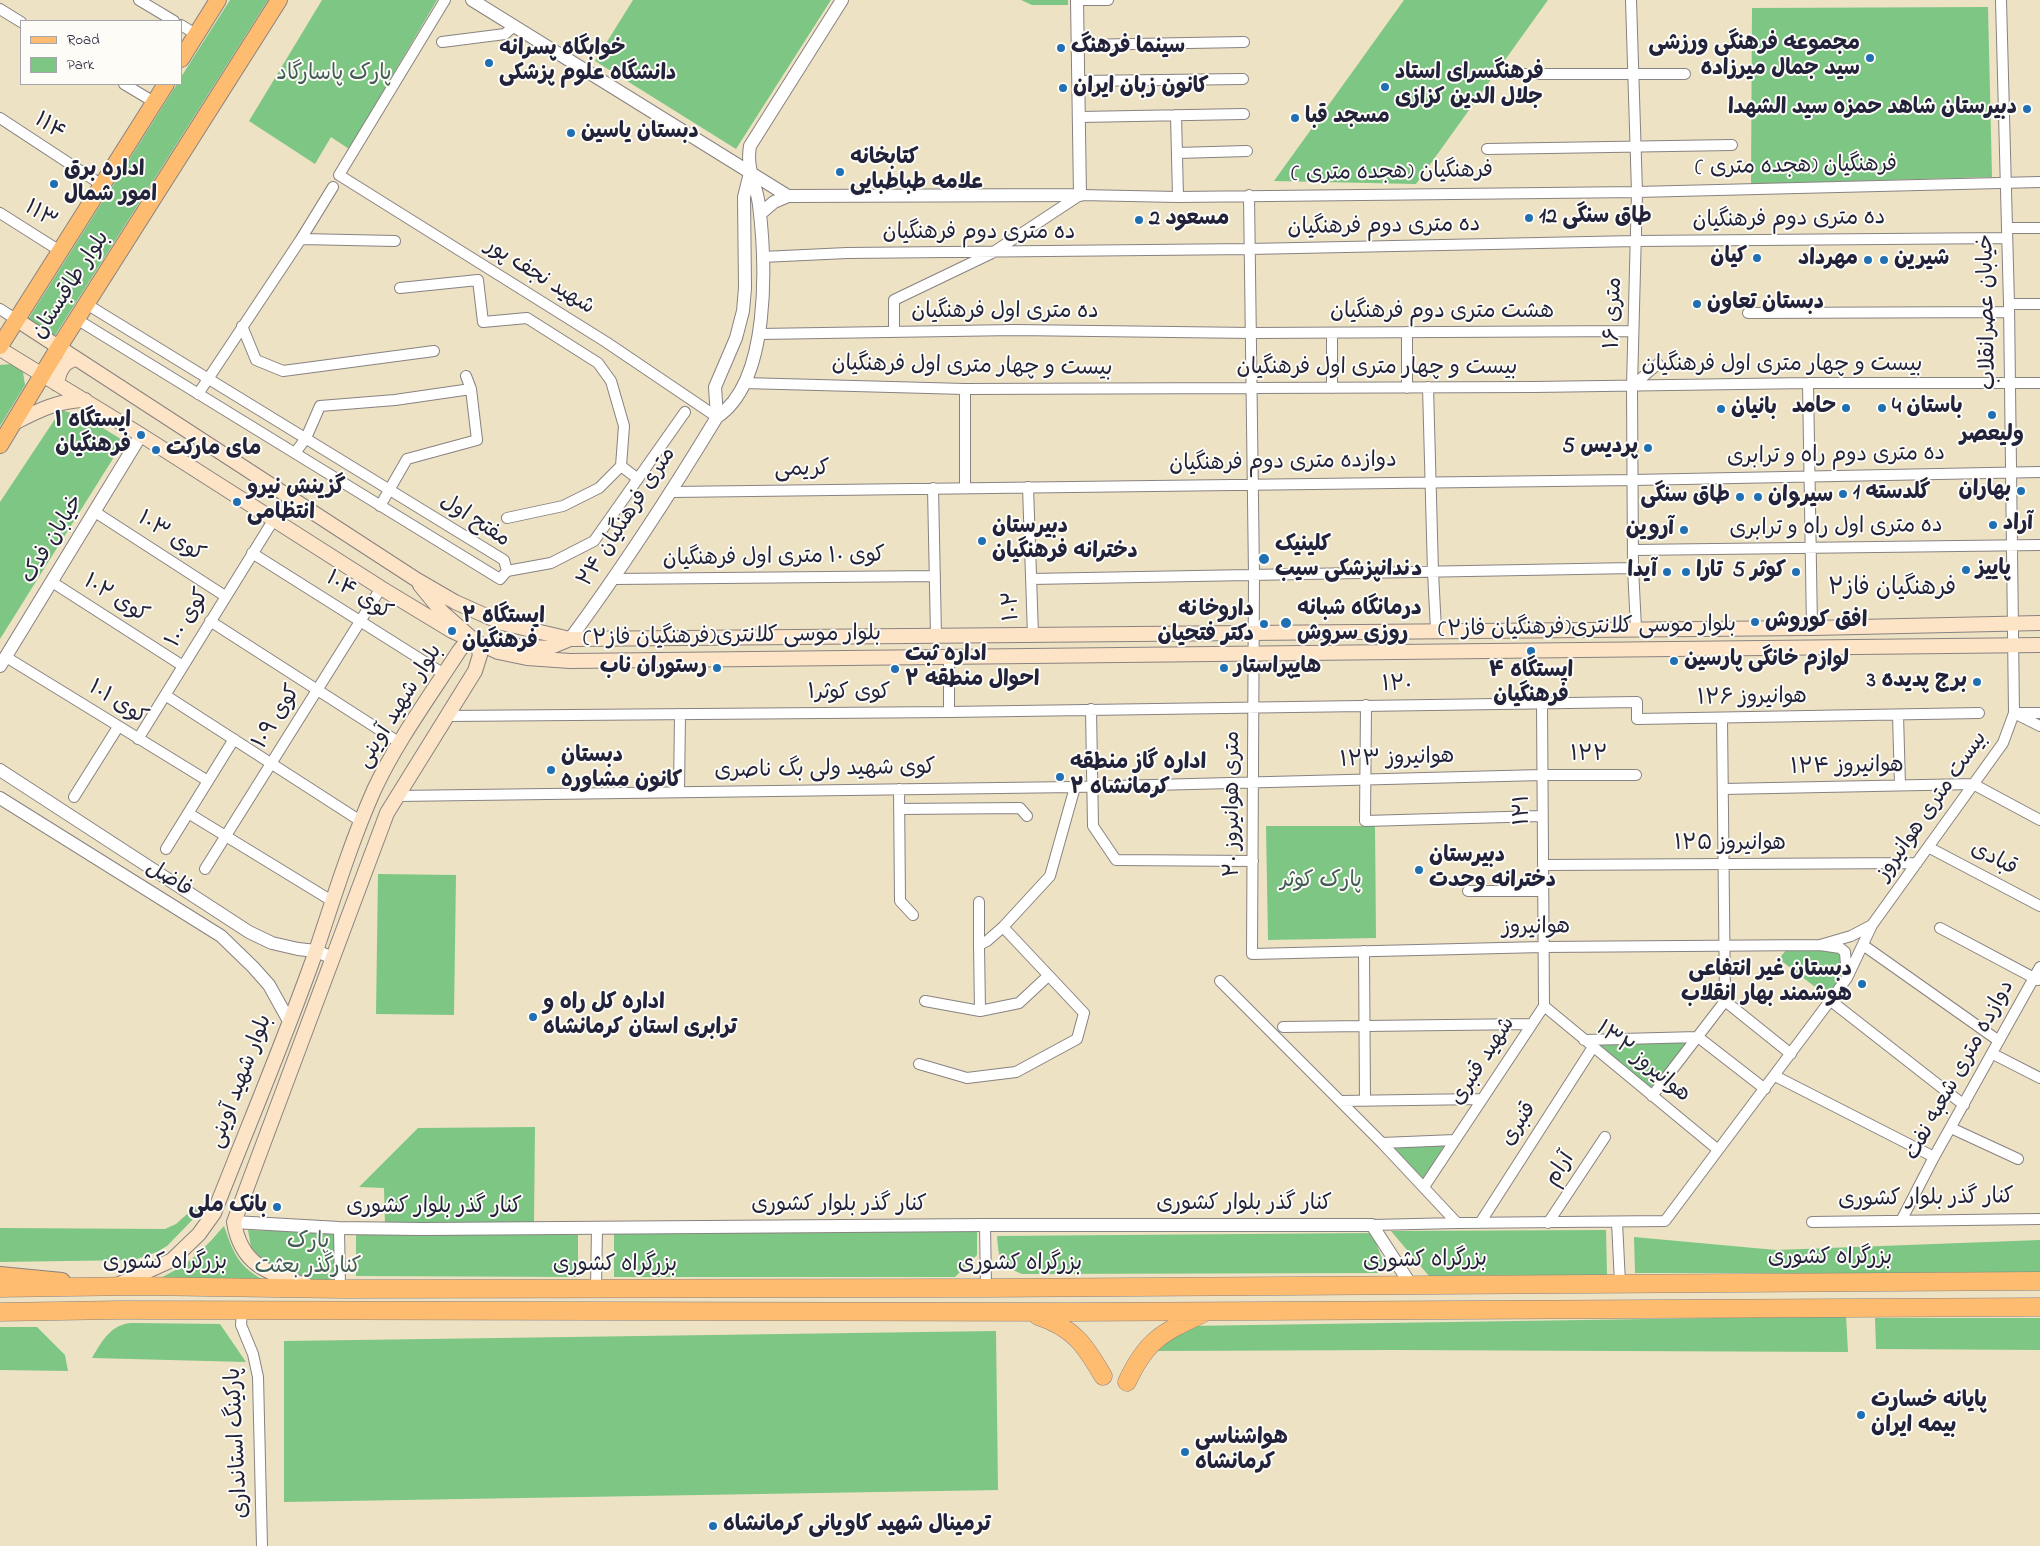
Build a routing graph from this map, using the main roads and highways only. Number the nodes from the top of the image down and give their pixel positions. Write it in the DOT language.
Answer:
graph roads {
  1 [pos="218,0"];
  2 [pos="280,0"];
  3 [pos="182,57"];
  4 [pos="165,85"];
  5 [pos="17,320"];
  6 [pos="0,347"];
  7 [pos="59,347"];
  8 [pos="76,359"];
  9 [pos="42,376"];
  10 [pos="57,384"];
  11 [pos="85,400"];
  12 [pos="14,423"];
  13 [pos="0,445"];
  14 [pos="417,580"];
  15 [pos="2040,623"];
  16 [pos="570,639"];
  17 [pos="477,642"];
  18 [pos="2040,645"];
  19 [pos="214,1212"];
  20 [pos="234,1222"];
  21 [pos="0,1275"];
  22 [pos="2040,1281"];
  23 [pos="0,1283"];
  24 [pos="114,1286"];
  25 [pos="69,1287"];
  26 [pos="1073,1287"];
  27 [pos="1148,1287"];
  28 [pos="0,1288"];
  29 [pos="314,1288"];
  30 [pos="2040,1307"];
  31 [pos="1023,1311"];
  32 [pos="1222,1311"];
  33 [pos="0,1312"];
  34 [pos="1069,1312"];
  35 [pos="1148,1312"];
  36 [pos="1103,1376"];
  37 [pos="1127,1382"];
  1 -- 3 [label="main road"];
  2 -- 7 [label="main road, بلوار طاقبستان"];
  4 -- 5 [label="main road, بلوار طاقبستان"];
  5 -- 6 [label="main road, بلوار طاقبستان"];
  5 -- 7 [label="main road, بلوار موسی کلانتری(فرهنگیان فاز۲)"];
  6 -- 9 [label="main road, بلوار موسی کلانتری(فرهنگیان فاز۲)"];
  7 -- 8 [label="main road, بلوار موسی کلانتری(فرهنگیان فاز۲)"];
  7 -- 9 [label="main road, بلوار طاقبستان"];
  8 -- 10 [label="main road"];
  8 -- 14 [label="main road, بلوار موسی کلانتری(فرهنگیان فاز۲)"];
  9 -- 10 [label="main road, بلوار موسی کلانتری(فرهنگیان فاز۲)"];
  9 -- 12 [label="main road, بلوار طاقبستان"];
  10 -- 11 [label="main road, بلوار موسی کلانتری(فرهنگیان فاز۲)"];
  11 -- 12 [label="main road"];
  11 -- 17 [label="main road, بلوار موسی کلانتری(فرهنگیان فاز۲)"];
  12 -- 13 [label="main road, بلوار طاقبستان"];
  14 -- 16 [label="main road, بلوار موسی کلانتری(فرهنگیان فاز۲)"];
  14 -- 17 [label="main road"];
  15 -- 16 [label="main road, بلوار موسی کلانتری(فرهنگیان فاز۲)"];
  16 -- 17 [label="main road"];
  17 -- 18 [label="main road, بلوار موسی کلانتری(فرهنگیان فاز۲)"];
  17 -- 19 [label="main road, بلوار شهید آوینی"];
  17 -- 20 [label="main road, بلوار شهید آوینی"];
  19 -- 20 [label="main road"];
  19 -- 24 [label="main road, بلوار شهید آوینی"];
  20 -- 29 [label="main road"];
  21 -- 24 [label="main road"];
  22 -- 27 [label="highway, بزرگراه کشوری"];
  23 -- 25 [label="main road"];
  24 -- 25 [label="highway, بزرگراه کشوری"];
  24 -- 29 [label="highway, بزرگراه کشوری"];
  25 -- 28 [label="highway, بزرگراه کشوری"];
  26 -- 27 [label="highway, بزرگراه کشوری"];
  26 -- 29 [label="highway, بزرگراه کشوری"];
  26 -- 34 [label="highway"];
  27 -- 35 [label="highway"];
  30 -- 32 [label="highway, بزرگراه کشوری"];
  31 -- 33 [label="highway, بزرگراه کشوری"];
  31 -- 34 [label="highway, بزرگراه کشوری"];
  31 -- 36 [label="highway"];
  32 -- 35 [label="highway, بزرگراه کشوری"];
  32 -- 37 [label="highway"];
  34 -- 35 [label="highway, بزرگراه کشوری"];
}
